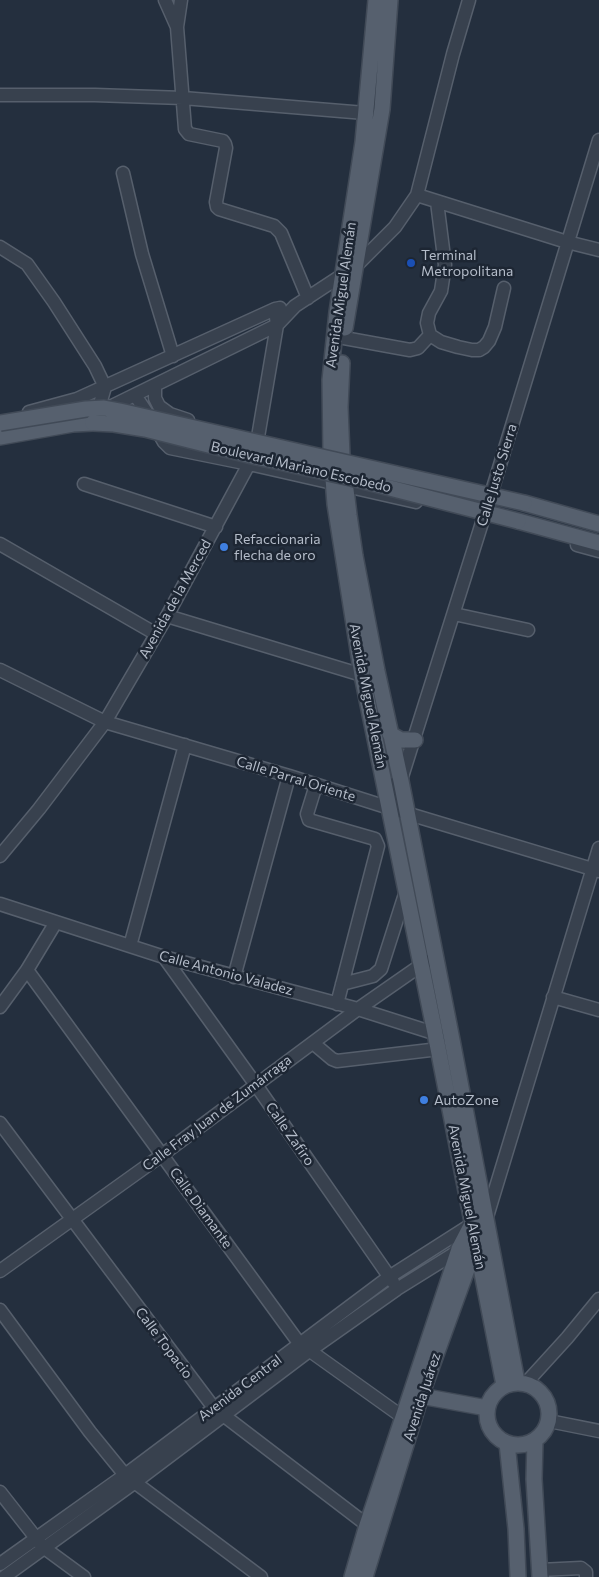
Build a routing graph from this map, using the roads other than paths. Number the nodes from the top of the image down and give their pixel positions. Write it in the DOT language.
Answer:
graph roads {
  1 [pos="165,0"];
  2 [pos="181,0"];
  3 [pos="376,0"];
  4 [pos="382,0"];
  5 [pos="390,0"];
  6 [pos="469,0"];
  7 [pos="177,27"];
  8 [pos="0,95"];
  9 [pos="183,98"];
  10 [pos="365,113"];
  11 [pos="599,140"];
  12 [pos="123,173"];
  13 [pos="416,195"];
  14 [pos="437,202"];
  15 [pos="567,242"];
  16 [pos="0,248"];
  17 [pos="599,250"];
  18 [pos="350,271"];
  19 [pos="504,288"];
  20 [pos="308,298"];
  21 [pos="295,306"];
  22 [pos="274,309"];
  23 [pos="277,326"];
  24 [pos="430,335"];
  25 [pos="344,338"];
  26 [pos="173,356"];
  27 [pos="155,385"];
  28 [pos="104,387"];
  29 [pos="135,395"];
  30 [pos="0,417"];
  31 [pos="0,423"];
  32 [pos="73,424"];
  33 [pos="0,437"];
  34 [pos="258,437"];
  35 [pos="336,455"];
  36 [pos="249,464"];
  37 [pos="84,484"];
  38 [pos="340,485"];
  39 [pos="492,491"];
  40 [pos="519,499"];
  41 [pos="483,518"];
  42 [pos="599,518"];
  43 [pos="512,522"];
  44 [pos="599,524"];
  45 [pos="216,526"];
  46 [pos="599,543"];
  47 [pos="0,544"];
  48 [pos="599,551"];
  49 [pos="454,614"];
  50 [pos="167,616"];
  51 [pos="528,630"];
  52 [pos="156,634"];
  53 [pos="0,670"];
  54 [pos="362,675"];
  55 [pos="105,722"];
  56 [pos="390,734"];
  57 [pos="415,740"];
  58 [pos="185,745"];
  59 [pos="290,776"];
  60 [pos="316,785"];
  61 [pos="398,802"];
  62 [pos="599,848"];
  63 [pos="0,856"];
  64 [pos="596,870"];
  65 [pos="406,890"];
  66 [pos="0,904"];
  67 [pos="56,922"];
  68 [pos="130,946"];
  69 [pos="164,957"];
  70 [pos="428,961"];
  71 [pos="27,970"];
  72 [pos="234,977"];
  73 [pos="342,984"];
  74 [pos="553,997"];
  75 [pos="337,1004"];
  76 [pos="0,1007"];
  77 [pos="358,1009"];
  78 [pos="599,1010"];
  79 [pos="435,1033"];
  80 [pos="452,1040"];
  81 [pos="313,1042"];
  82 [pos="438,1049"];
  83 [pos="256,1085"];
  84 [pos="0,1123"];
  85 [pos="162,1155"];
  86 [pos="72,1219"];
  87 [pos="479,1222"];
  88 [pos="483,1241"];
  89 [pos="459,1249"];
  90 [pos="0,1271"];
  91 [pos="389,1277"];
  92 [pos="397,1289"];
  93 [pos="599,1299"];
  94 [pos="0,1310"];
  95 [pos="304,1347"];
  96 [pos="516,1383"];
  97 [pos="422,1396"];
  98 [pos="487,1408"];
  99 [pos="218,1412"];
  100 [pos="404,1418"];
  101 [pos="549,1421"];
  102 [pos="599,1431"];
  103 [pos="535,1440"];
  104 [pos="507,1443"];
  105 [pos="129,1479"];
  106 [pos="0,1492"];
  107 [pos="367,1525"];
  108 [pos="39,1543"];
  109 [pos="0,1564"];
  110 [pos="540,1573"];
  111 [pos="4,1577"];
  112 [pos="84,1577"];
  113 [pos="261,1577"];
  114 [pos="352,1577"];
  115 [pos="365,1577"];
  116 [pos="518,1577"];
  117 [pos="586,1577"];
  1 -- 7 [label="street"];
  2 -- 7 [label="street"];
  3 -- 10 [label="main road, Avenida Miguel Alemán"];
  4 -- 18 [label="street"];
  5 -- 18 [label="main road, Avenida Miguel Alemán"];
  6 -- 13 [label="street"];
  7 -- 9 [label="street"];
  8 -- 9 [label="street"];
  9 -- 10 [label="street"];
  9 -- 20 [label="street"];
  10 -- 18 [label="main road, Avenida Miguel Alemán"];
  11 -- 15 [label="street, Calle Justo Sierra"];
  12 -- 26 [label="street"];
  13 -- 14 [label="street"];
  13 -- 18 [label="street"];
  14 -- 15 [label="street"];
  14 -- 24 [label="street"];
  15 -- 17 [label="street"];
  15 -- 39 [label="street, Calle Justo Sierra"];
  16 -- 28 [label="street"];
  18 -- 20 [label="street"];
  18 -- 25 [label="main road, Avenida Miguel Alemán"];
  18 -- 35 [label="main road, Avenida Miguel Alemán"];
  19 -- 24 [label="street"];
  20 -- 21 [label="street"];
  21 -- 22 [label="street"];
  21 -- 23 [label="street"];
  22 -- 23 [label="street, Avenida de la Merced"];
  22 -- 26 [label="street"];
  23 -- 27 [label="street"];
  23 -- 34 [label="street, Avenida de la Merced"];
  24 -- 25 [label="street"];
  25 -- 35 [label="main road, Avenida Miguel Alemán"];
  26 -- 28 [label="street"];
  27 -- 29 [label="street"];
  27 -- 34 [label="street"];
  28 -- 30 [label="street"];
  28 -- 32 [label="street"];
  29 -- 32 [label="street"];
  29 -- 36 [label="street"];
  31 -- 40 [label="main road, Boulevard Mariano Escobedo, bridge"];
  32 -- 33 [label="main road, Boulevard Mariano Escobedo"];
  32 -- 43 [label="main road, Boulevard Mariano Escobedo, bridge"];
  34 -- 35 [label="street"];
  34 -- 36 [label="street, Avenida de la Merced"];
  35 -- 38 [label="main road, Avenida Miguel Alemán"];
  35 -- 39 [label="street"];
  36 -- 38 [label="street"];
  36 -- 45 [label="street, Avenida de la Merced"];
  37 -- 45 [label="street"];
  38 -- 41 [label="street"];
  38 -- 54 [label="main road, Avenida Miguel Alemán"];
  38 -- 56 [label="main road, Avenida Miguel Alemán"];
  38 -- 61 [label="street"];
  39 -- 40 [label="street"];
  39 -- 41 [label="street, Calle Justo Sierra"];
  40 -- 42 [label="street"];
  40 -- 43 [label="street"];
  40 -- 44 [label="main road, Boulevard Mariano Escobedo"];
  41 -- 43 [label="street"];
  41 -- 49 [label="street, Calle Justo Sierra"];
  43 -- 46 [label="main road, Boulevard Mariano Escobedo"];
  43 -- 48 [label="street"];
  45 -- 50 [label="street, Avenida de la Merced"];
  47 -- 52 [label="street"];
  49 -- 51 [label="street"];
  49 -- 57 [label="street, Calle Justo Sierra"];
  50 -- 52 [label="street, Avenida de la Merced"];
  50 -- 54 [label="street"];
  52 -- 55 [label="street, Avenida de la Merced"];
  53 -- 55 [label="street, Calle Parral Oriente"];
  54 -- 61 [label="main road, Avenida Miguel Alemán"];
  55 -- 58 [label="street, Calle Parral Oriente"];
  55 -- 63 [label="street, Avenida de la Merced"];
  56 -- 57 [label="main road"];
  56 -- 61 [label="main road, Avenida Miguel Alemán"];
  57 -- 61 [label="street, Calle Justo Sierra"];
  58 -- 59 [label="street, Calle Parral Oriente"];
  58 -- 68 [label="street"];
  59 -- 60 [label="street, Calle Parral Oriente"];
  59 -- 72 [label="street"];
  60 -- 61 [label="street, Calle Parral Oriente"];
  60 -- 73 [label="street"];
  61 -- 64 [label="street, Calle Parral Oriente"];
  61 -- 65 [label="main road, Avenida Miguel Alemán"];
  61 -- 70 [label="main road, Avenida Miguel Alemán"];
  62 -- 64 [label="street"];
  64 -- 74 [label="street"];
  65 -- 70 [label="main road, Avenida Miguel Alemán"];
  65 -- 73 [label="street"];
  66 -- 67 [label="street, Calle Antonio Valadez"];
  67 -- 68 [label="street, Calle Antonio Valadez"];
  67 -- 71 [label="street"];
  68 -- 69 [label="street, Calle Antonio Valadez"];
  69 -- 72 [label="street, Calle Antonio Valadez"];
  69 -- 83 [label="street, Calle Zafiro"];
  70 -- 77 [label="street, Calle Fray Juan de Zumárraga"];
  70 -- 79 [label="main road, Avenida Miguel Alemán"];
  70 -- 80 [label="main road, Avenida Miguel Alemán"];
  71 -- 76 [label="street"];
  71 -- 85 [label="street, Calle Diamante"];
  72 -- 75 [label="street, Calle Antonio Valadez"];
  73 -- 75 [label="street"];
  74 -- 78 [label="street"];
  74 -- 87 [label="street"];
  75 -- 77 [label="street, Calle Antonio Valadez"];
  77 -- 79 [label="street, Calle Antonio Valadez"];
  77 -- 81 [label="street, Calle Fray Juan de Zumárraga"];
  79 -- 80 [label="street, Calle Antonio Valadez"];
  79 -- 82 [label="main road, Avenida Miguel Alemán"];
  80 -- 87 [label="main road, Avenida Miguel Alemán"];
  81 -- 82 [label="street"];
  81 -- 83 [label="street, Calle Fray Juan de Zumárraga"];
  82 -- 87 [label="main road, Avenida Miguel Alemán"];
  83 -- 85 [label="street, Calle Fray Juan de Zumárraga"];
  83 -- 91 [label="street, Calle Zafiro"];
  84 -- 86 [label="street, Calle Topacio"];
  85 -- 86 [label="street, Calle Fray Juan de Zumárraga"];
  85 -- 95 [label="street, Calle Diamante"];
  86 -- 90 [label="street, Calle Fray Juan de Zumárraga"];
  86 -- 99 [label="street, Calle Topacio"];
  87 -- 88 [label="main road, Avenida Miguel Alemán"];
  87 -- 89 [label="main road, Avenida Juárez"];
  87 -- 91 [label="street, Avenida Central"];
  88 -- 89 [label="street, Avenida Central"];
  88 -- 96 [label="main road, Avenida Miguel Alemán"];
  88 -- 97 [label="main road, Avenida Juárez"];
  89 -- 92 [label="street, Avenida Central"];
  89 -- 100 [label="main road, Avenida Juárez"];
  91 -- 92 [label="street, Calle Zafiro"];
  91 -- 95 [label="street, Avenida Central"];
  92 -- 95 [label="street, Avenida Central"];
  93 -- 96 [label="street"];
  94 -- 105 [label="street"];
  95 -- 99 [label="street, Avenida Central"];
  95 -- 100 [label="street, Calle Diamante"];
  96 -- 98 [label="main road"];
  96 -- 101 [label="main road"];
  97 -- 98 [label="main road"];
  97 -- 115 [label="main road, Avenida Juárez"];
  98 -- 104 [label="main road"];
  99 -- 105 [label="street, Avenida Central"];
  99 -- 107 [label="street, Calle Topacio"];
  100 -- 107 [label="main road, Avenida Juárez"];
  101 -- 102 [label="street"];
  101 -- 103 [label="main road"];
  103 -- 104 [label="main road"];
  103 -- 110 [label="main road"];
  104 -- 116 [label="main road"];
  105 -- 108 [label="street, Avenida Central"];
  105 -- 113 [label="street"];
  106 -- 108 [label="street"];
  107 -- 114 [label="main road, Avenida Juárez"];
  108 -- 109 [label="street, Avenida Central"];
  108 -- 111 [label="street, Avenida Central"];
  108 -- 112 [label="street"];
  110 -- 117 [label="street"];
}
